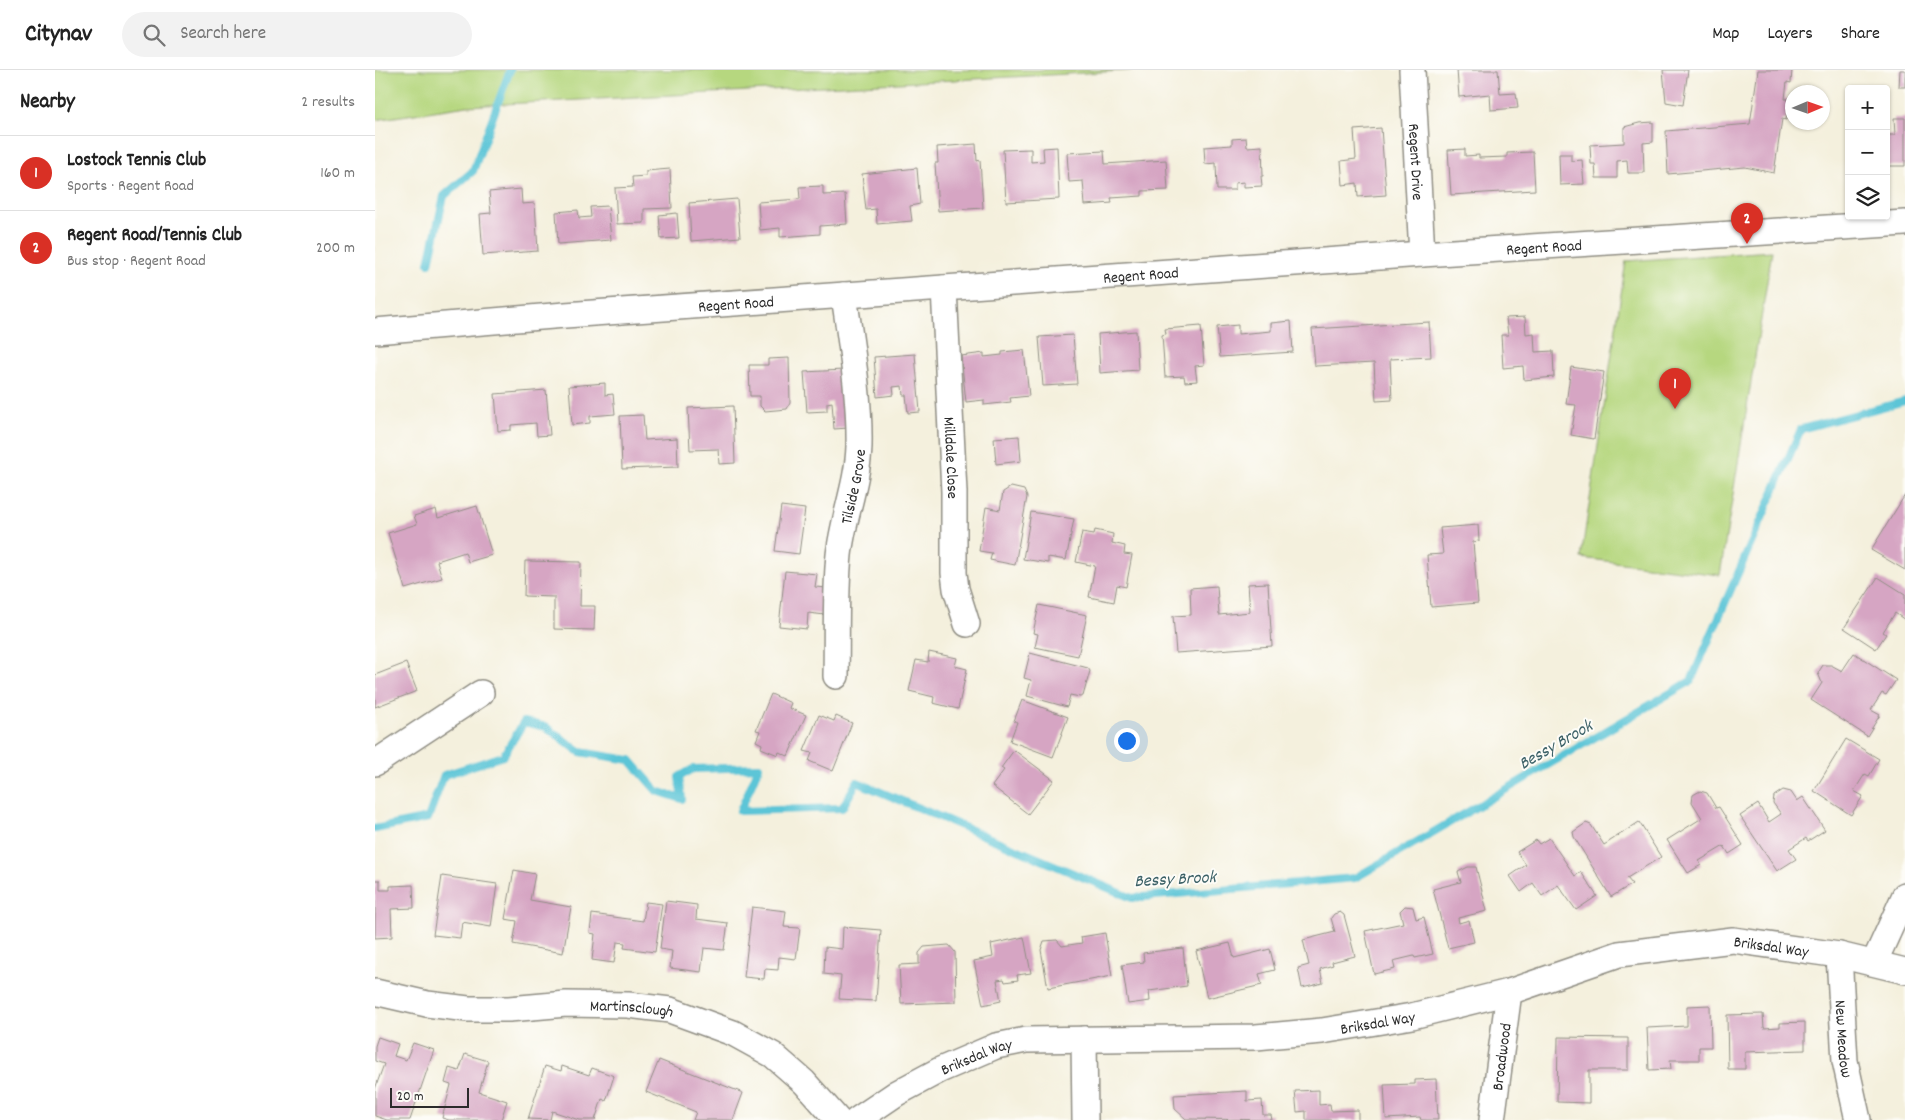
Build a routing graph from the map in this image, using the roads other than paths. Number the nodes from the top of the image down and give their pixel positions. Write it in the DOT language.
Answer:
graph roads {
  1 [pos="1412,70"];
  2 [pos="1905,223"];
  3 [pos="1422,254"];
  4 [pos="944,288"];
  5 [pos="844,295"];
  6 [pos="375,331"];
  7 [pos="967,624"];
  8 [pos="836,676"];
  9 [pos="481,693"];
  10 [pos="375,763"];
  11 [pos="1905,895"];
  12 [pos="1839,955"];
  13 [pos="1874,963"];
  14 [pos="1905,971"];
  15 [pos="387,987"];
  16 [pos="1509,992"];
  17 [pos="1083,1039"];
  18 [pos="838,1120"];
  19 [pos="857,1120"];
  20 [pos="1085,1120"];
  21 [pos="1492,1120"];
  22 [pos="1858,1120"];
  1 -- 3 [label="street, Regent Drive"];
  2 -- 3 [label="street, Regent Road"];
  3 -- 4 [label="street, Regent Road"];
  4 -- 5 [label="street, Regent Road"];
  4 -- 7 [label="street, Milldale Close"];
  5 -- 6 [label="street, Regent Road"];
  5 -- 8 [label="street, Tilside Grove"];
  9 -- 10 [label="street"];
  11 -- 13 [label="street"];
  12 -- 13 [label="street, Briksdal Way"];
  12 -- 16 [label="street, Briksdal Way"];
  12 -- 22 [label="street, New Meadow"];
  13 -- 14 [label="street, Briksdal Way"];
  15 -- 18 [label="street, Martinsclough"];
  16 -- 17 [label="street, Briksdal Way"];
  16 -- 21 [label="street, Broadwood"];
  17 -- 19 [label="street, Briksdal Way"];
  17 -- 20 [label="street"];
}
